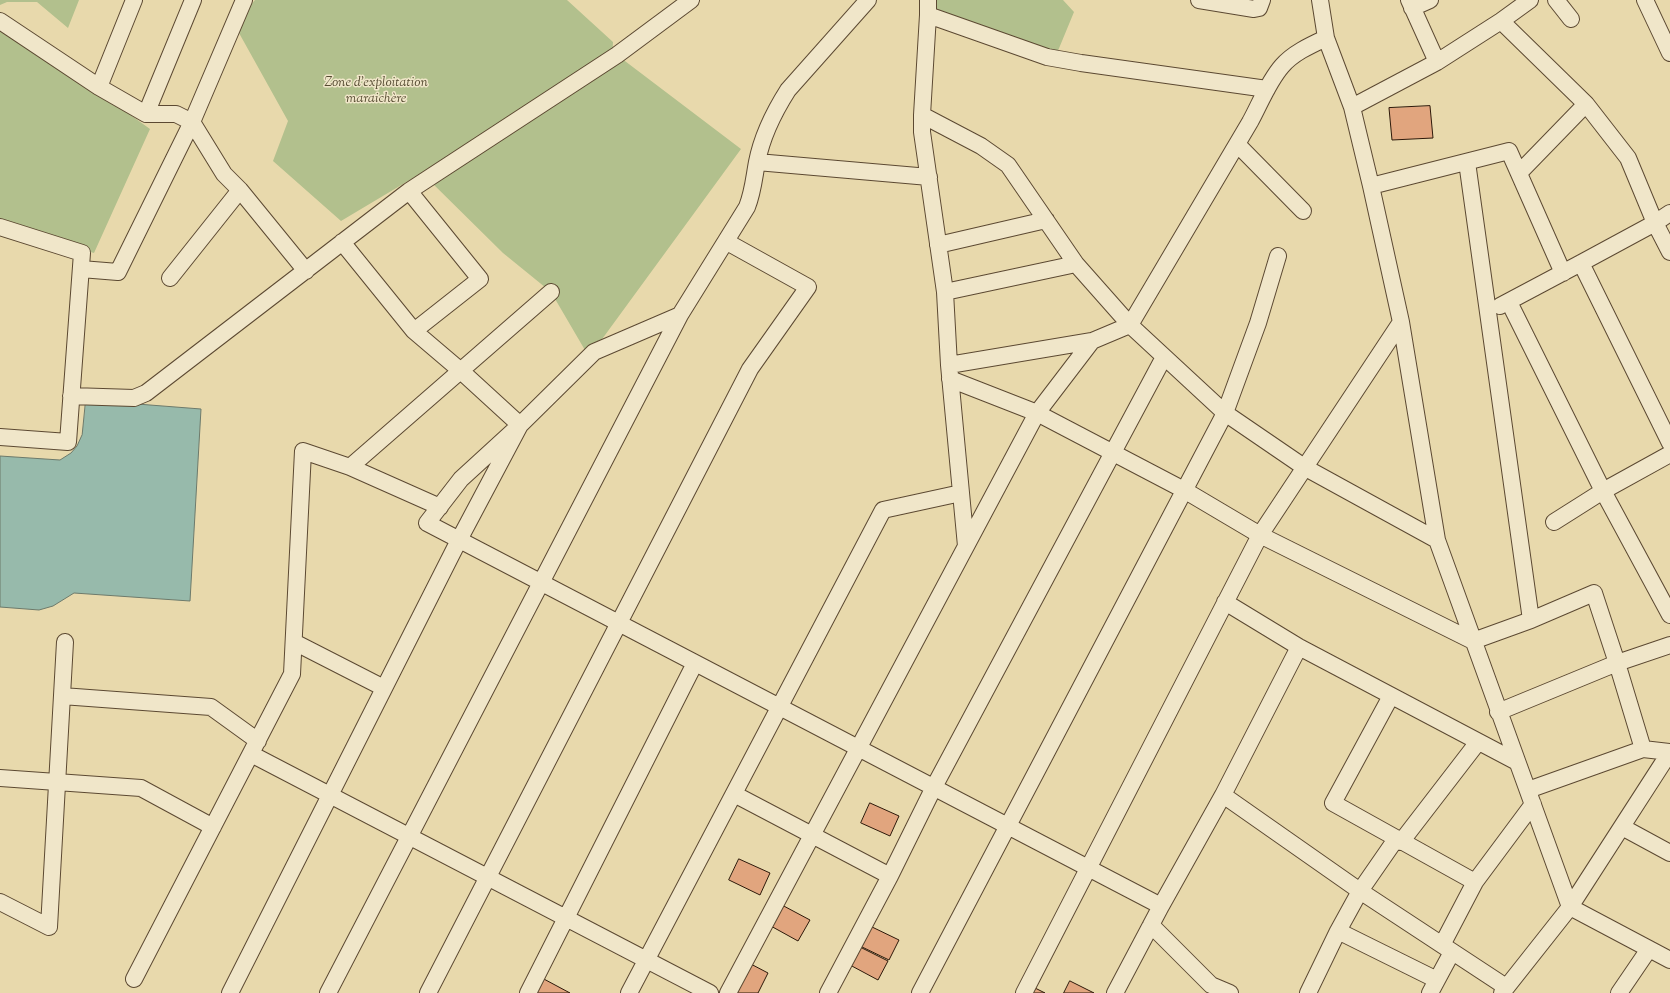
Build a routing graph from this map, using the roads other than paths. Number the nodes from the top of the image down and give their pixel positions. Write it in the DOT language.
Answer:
graph roads {
  1 [pos="134,0"];
  2 [pos="193,0"];
  3 [pos="244,0"];
  4 [pos="691,0"];
  5 [pos="868,0"];
  6 [pos="1199,0"];
  7 [pos="1262,0"];
  8 [pos="1320,0"];
  9 [pos="1430,0"];
  10 [pos="1530,0"];
  11 [pos="1556,0"];
  12 [pos="1645,0"];
  13 [pos="1410,4"];
  14 [pos="928,8"];
  15 [pos="1571,19"];
  16 [pos="0,21"];
  17 [pos="1501,21"];
  18 [pos="1326,38"];
  19 [pos="1670,53"];
  20 [pos="1437,62"];
  21 [pos="99,87"];
  22 [pos="1267,89"];
  23 [pos="1586,104"];
  24 [pos="1352,107"];
  25 [pos="146,114"];
  26 [pos="922,115"];
  27 [pos="192,122"];
  28 [pos="1237,144"];
  29 [pos="757,162"];
  30 [pos="1467,162"];
  31 [pos="1519,173"];
  32 [pos="929,177"];
  33 [pos="1371,186"];
  34 [pos="240,190"];
  35 [pos="409,191"];
  36 [pos="1303,211"];
  37 [pos="1670,213"];
  38 [pos="1046,220"];
  39 [pos="1655,223"];
  40 [pos="0,230"];
  41 [pos="342,242"];
  42 [pos="727,242"];
  43 [pos="938,245"];
  44 [pos="1670,252"];
  45 [pos="1278,256"];
  46 [pos="1581,263"];
  47 [pos="1076,264"];
  48 [pos="81,269"];
  49 [pos="306,271"];
  50 [pos="1563,272"];
  51 [pos="170,278"];
  52 [pos="551,292"];
  53 [pos="945,292"];
  54 [pos="1509,302"];
  55 [pos="1488,312"];
  56 [pos="680,315"];
  57 [pos="1401,322"];
  58 [pos="1130,325"];
  59 [pos="414,331"];
  60 [pos="1092,341"];
  61 [pos="1164,357"];
  62 [pos="461,371"];
  63 [pos="949,372"];
  64 [pos="71,396"];
  65 [pos="1037,413"];
  66 [pos="1225,413"];
  67 [pos="520,425"];
  68 [pos="0,437"];
  69 [pos="1670,443"];
  70 [pos="1112,452"];
  71 [pos="1670,454"];
  72 [pos="350,467"];
  73 [pos="1304,467"];
  74 [pos="1184,490"];
  75 [pos="1603,492"];
  76 [pos="961,493"];
  77 [pos="440,507"];
  78 [pos="1554,522"];
  79 [pos="1260,535"];
  80 [pos="459,540"];
  81 [pos="1437,540"];
  82 [pos="966,546"];
  83 [pos="541,582"];
  84 [pos="1225,602"];
  85 [pos="1670,616"];
  86 [pos="1531,620"];
  87 [pos="619,623"];
  88 [pos="1473,641"];
  89 [pos="65,642"];
  90 [pos="294,642"];
  91 [pos="1670,645"];
  92 [pos="1300,647"];
  93 [pos="695,663"];
  94 [pos="1618,663"];
  95 [pos="384,688"];
  96 [pos="62,696"];
  97 [pos="1391,696"];
  98 [pos="779,707"];
  99 [pos="1498,712"];
  100 [pos="1478,742"];
  101 [pos="254,747"];
  102 [pos="858,748"];
  103 [pos="1643,749"];
  104 [pos="1670,752"];
  105 [pos="1517,762"];
  106 [pos="0,778"];
  107 [pos="57,782"];
  108 [pos="934,787"];
  109 [pos="734,794"];
  110 [pos="330,795"];
  111 [pos="1223,796"];
  112 [pos="1530,797"];
  113 [pos="1008,826"];
  114 [pos="213,827"];
  115 [pos="1622,827"];
  116 [pos="812,835"];
  117 [pos="409,836"];
  118 [pos="1399,841"];
  119 [pos="1670,853"];
  120 [pos="1088,868"];
  121 [pos="890,876"];
  122 [pos="488,878"];
  123 [pos="1475,882"];
  124 [pos="1360,891"];
  125 [pos="0,902"];
  126 [pos="1161,906"];
  127 [pos="1570,907"];
  128 [pos="566,918"];
  129 [pos="1151,925"];
  130 [pos="1338,931"];
  131 [pos="1447,949"];
  132 [pos="1649,949"];
  133 [pos="647,960"];
  134 [pos="1670,960"];
  135 [pos="134,979"];
  136 [pos="1434,986"];
  137 [pos="1209,989"];
  138 [pos="1504,990"];
  139 [pos="230,993"];
  140 [pos="328,993"];
  141 [pos="428,993"];
  142 [pos="528,993"];
  143 [pos="629,993"];
  144 [pos="710,993"];
  145 [pos="728,993"];
  146 [pos="828,993"];
  147 [pos="920,993"];
  148 [pos="1024,993"];
  149 [pos="1115,993"];
  150 [pos="1230,993"];
  151 [pos="1308,993"];
  152 [pos="1619,993"];
  1 -- 21 [label="street"];
  2 -- 25 [label="street"];
  3 -- 27 [label="street"];
  4 -- 35 [label="street"];
  5 -- 29 [label="street"];
  6 -- 7 [label="street"];
  8 -- 18 [label="street"];
  9 -- 13 [label="street"];
  10 -- 17 [label="street"];
  11 -- 15 [label="street"];
  12 -- 19 [label="street"];
  13 -- 20 [label="street"];
  14 -- 22 [label="street"];
  14 -- 26 [label="street"];
  16 -- 21 [label="street"];
  17 -- 20 [label="street"];
  17 -- 23 [label="street"];
  18 -- 22 [label="street"];
  18 -- 24 [label="street"];
  20 -- 24 [label="street"];
  21 -- 25 [label="street"];
  22 -- 28 [label="street"];
  23 -- 31 [label="street"];
  23 -- 39 [label="street"];
  24 -- 33 [label="street"];
  25 -- 27 [label="street"];
  26 -- 32 [label="street"];
  26 -- 38 [label="street"];
  27 -- 34 [label="street"];
  27 -- 48 [label="street"];
  28 -- 36 [label="street"];
  28 -- 58 [label="street"];
  29 -- 32 [label="street"];
  29 -- 42 [label="street"];
  30 -- 31 [label="street"];
  30 -- 33 [label="street"];
  30 -- 55 [label="street"];
  31 -- 50 [label="street"];
  32 -- 43 [label="street"];
  33 -- 57 [label="street"];
  34 -- 49 [label="street"];
  34 -- 51 [label="street"];
  35 -- 41 [label="street"];
  35 -- 59 [label="street"];
  37 -- 39 [label="street"];
  38 -- 43 [label="street"];
  38 -- 47 [label="street"];
  39 -- 44 [label="street"];
  39 -- 46 [label="street"];
  40 -- 48 [label="street"];
  41 -- 49 [label="street"];
  41 -- 59 [label="street"];
  42 -- 56 [label="street"];
  42 -- 87 [label="street"];
  43 -- 53 [label="street"];
  45 -- 66 [label="street"];
  46 -- 50 [label="street"];
  46 -- 69 [label="street"];
  47 -- 53 [label="street"];
  47 -- 58 [label="street"];
  48 -- 64 [label="street"];
  49 -- 64 [label="street"];
  50 -- 54 [label="street"];
  52 -- 62 [label="street"];
  53 -- 63 [label="street"];
  54 -- 55 [label="street"];
  54 -- 75 [label="street"];
  55 -- 86 [label="street"];
  56 -- 67 [label="street"];
  56 -- 83 [label="street"];
  57 -- 73 [label="street"];
  57 -- 81 [label="street"];
  58 -- 60 [label="street"];
  58 -- 61 [label="street"];
  59 -- 62 [label="street"];
  60 -- 63 [label="street"];
  60 -- 65 [label="street"];
  61 -- 66 [label="street"];
  61 -- 70 [label="street"];
  62 -- 67 [label="street"];
  62 -- 72 [label="street"];
  63 -- 65 [label="street"];
  63 -- 76 [label="street"];
  64 -- 68 [label="street"];
  65 -- 70 [label="street"];
  65 -- 82 [label="street"];
  66 -- 73 [label="street"];
  66 -- 74 [label="street"];
  67 -- 77 [label="street"];
  67 -- 80 [label="street"];
  70 -- 74 [label="street"];
  70 -- 108 [label="street"];
  71 -- 75 [label="street"];
  72 -- 77 [label="street"];
  72 -- 90 [label="street"];
  73 -- 79 [label="street"];
  73 -- 81 [label="street"];
  74 -- 79 [label="street"];
  74 -- 113 [label="street"];
  75 -- 78 [label="street"];
  75 -- 85 [label="street"];
  76 -- 82 [label="street"];
  76 -- 98 [label="street"];
  77 -- 80 [label="street"];
  79 -- 84 [label="street"];
  79 -- 88 [label="street"];
  80 -- 83 [label="street"];
  80 -- 95 [label="street"];
  81 -- 88 [label="street"];
  82 -- 102 [label="street"];
  83 -- 87 [label="street"];
  83 -- 117 [label="street"];
  84 -- 92 [label="street"];
  84 -- 120 [label="street"];
  86 -- 88 [label="street"];
  86 -- 94 [label="street"];
  87 -- 93 [label="street"];
  87 -- 122 [label="street"];
  88 -- 99 [label="street"];
  89 -- 96 [label="street"];
  90 -- 95 [label="street"];
  90 -- 101 [label="street"];
  91 -- 94 [label="street"];
  92 -- 97 [label="street"];
  92 -- 111 [label="street"];
  93 -- 98 [label="street"];
  93 -- 128 [label="street"];
  94 -- 99 [label="street"];
  94 -- 103 [label="street"];
  95 -- 110 [label="street"];
  96 -- 101 [label="street"];
  96 -- 107 [label="street"];
  97 -- 100 [label="street"];
  97 -- 118 [label="street"];
  98 -- 102 [label="street"];
  98 -- 109 [label="street"];
  99 -- 105 [label="street"];
  100 -- 105 [label="street"];
  100 -- 118 [label="street"];
  101 -- 110 [label="street"];
  101 -- 114 [label="street"];
  102 -- 108 [label="street"];
  102 -- 116 [label="street"];
  103 -- 104 [label="street"];
  103 -- 112 [label="street"];
  104 -- 115 [label="street"];
  105 -- 112 [label="street"];
  106 -- 107 [label="street"];
  107 -- 114 [label="street"];
  107 -- 125 [label="street"];
  108 -- 113 [label="street"];
  108 -- 121 [label="street"];
  109 -- 116 [label="street"];
  109 -- 133 [label="street"];
  110 -- 117 [label="street"];
  110 -- 139 [label="street"];
  111 -- 124 [label="street"];
  111 -- 126 [label="street"];
  112 -- 123 [label="street"];
  112 -- 127 [label="street"];
  113 -- 120 [label="street"];
  113 -- 147 [label="street"];
  114 -- 135 [label="street"];
  115 -- 119 [label="street"];
  115 -- 127 [label="street"];
  116 -- 121 [label="street"];
  116 -- 145 [label="street"];
  117 -- 122 [label="street"];
  117 -- 140 [label="street"];
  118 -- 123 [label="street"];
  118 -- 124 [label="street"];
  120 -- 126 [label="street"];
  120 -- 148 [label="street"];
  121 -- 146 [label="street"];
  122 -- 128 [label="street"];
  122 -- 141 [label="street"];
  123 -- 131 [label="street"];
  124 -- 130 [label="street"];
  124 -- 131 [label="street"];
  126 -- 129 [label="street"];
  127 -- 132 [label="street"];
  127 -- 138 [label="street"];
  128 -- 133 [label="street"];
  128 -- 142 [label="street"];
  129 -- 137 [label="street"];
  129 -- 149 [label="street"];
  130 -- 136 [label="street"];
  130 -- 151 [label="street"];
  131 -- 136 [label="street"];
  131 -- 138 [label="street"];
  132 -- 134 [label="street"];
  132 -- 152 [label="street"];
  133 -- 143 [label="street"];
  133 -- 144 [label="street"];
  137 -- 150 [label="street"];
}
